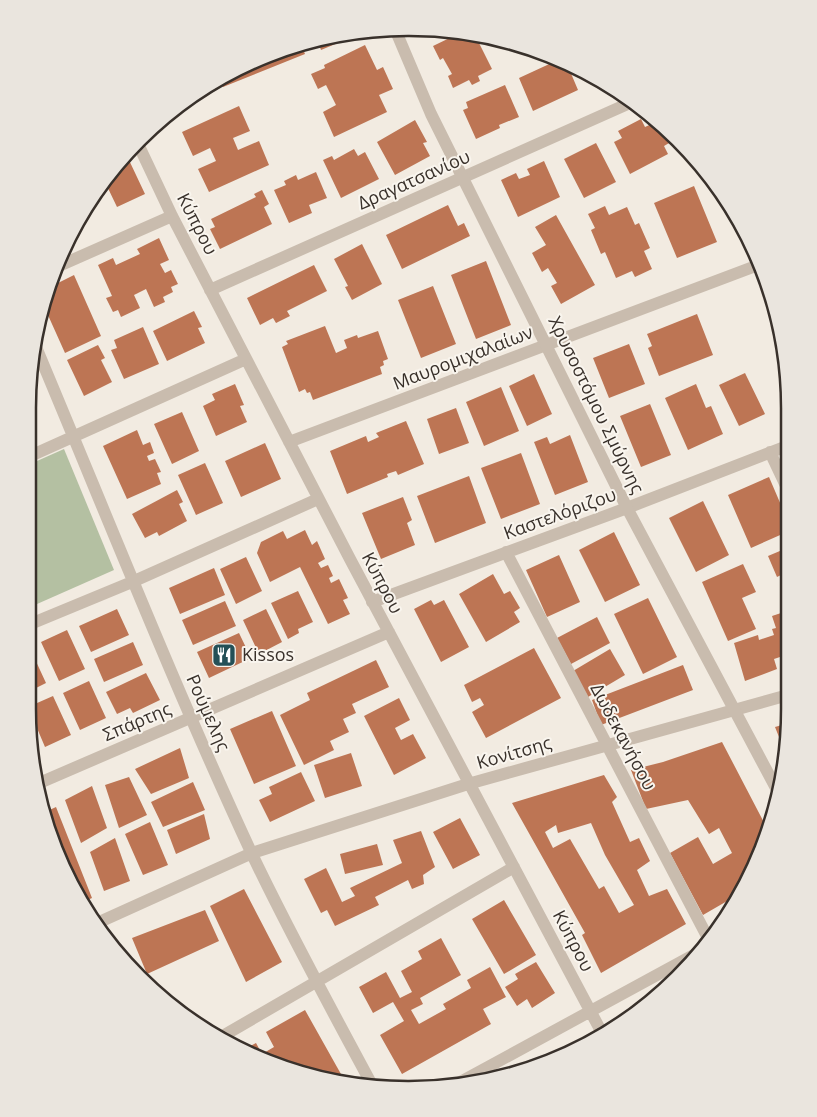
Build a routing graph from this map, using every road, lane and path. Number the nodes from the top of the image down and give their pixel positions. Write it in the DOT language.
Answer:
graph roads {
  1 [pos="398,36"];
  2 [pos="624,105"];
  3 [pos="141,150"];
  4 [pos="464,177"];
  5 [pos="172,216"];
  6 [pos="67,263"];
  7 [pos="752,267"];
  8 [pos="210,290"];
  9 [pos="547,345"];
  10 [pos="40,356"];
  11 [pos="246,359"];
  12 [pos="74,437"];
  13 [pos="289,442"];
  14 [pos="781,448"];
  15 [pos="770,452"];
  16 [pos="36,454"];
  17 [pos="781,475"];
  18 [pos="318,499"];
  19 [pos="627,508"];
  20 [pos="506,552"];
  21 [pos="132,582"];
  22 [pos="372,602"];
  23 [pos="36,622"];
  24 [pos="389,632"];
  25 [pos="781,697"];
  26 [pos="734,710"];
  27 [pos="191,718"];
  28 [pos="608,746"];
  29 [pos="43,782"];
  30 [pos="773,783"];
  31 [pos="468,784"];
  32 [pos="252,853"];
  33 [pos="514,868"];
  34 [pos="103,920"];
  35 [pos="705,933"];
  36 [pos="681,962"];
  37 [pos="316,982"];
  38 [pos="591,1011"];
  39 [pos="600,1028"];
  40 [pos="227,1034"];
  41 [pos="472,1075"];
  42 [pos="369,1079"];
  1 -- 4 [label="street, Χρυσοστόμου Σμύρνης"];
  2 -- 4 [label="street, Δραγατσανίου"];
  3 -- 5 [label="street, Κύπρου"];
  4 -- 8 [label="street, Δραγατσανίου"];
  4 -- 9 [label="street, Χρυσοστόμου Σμύρνης"];
  5 -- 6 [label="street"];
  5 -- 8 [label="street, Κύπρου"];
  7 -- 9 [label="street, Μαυρομιχαλαίων"];
  8 -- 11 [label="street, Κύπρου"];
  9 -- 13 [label="street, Μαυρομιχαλαίων"];
  9 -- 19 [label="street, Χρυσοστόμου Σμύρνης"];
  10 -- 12 [label="street, Ρούμελης"];
  11 -- 12 [label="street"];
  11 -- 13 [label="street, Κύπρου"];
  12 -- 16 [label="street"];
  12 -- 21 [label="street, Ρούμελης"];
  13 -- 18 [label="street, Κύπρου"];
  14 -- 15 [label="street, Καστελόριζου"];
  15 -- 17 [label="street"];
  15 -- 19 [label="street, Καστελόριζου"];
  18 -- 21 [label="street"];
  18 -- 22 [label="street, Κύπρου"];
  19 -- 20 [label="street, Καστελόριζου"];
  19 -- 26 [label="street, Χρυσοστόμου Σμύρνης"];
  20 -- 22 [label="street, Καστελόριζου"];
  20 -- 28 [label="street, Δωδεκανήσου"];
  21 -- 23 [label="street"];
  21 -- 27 [label="street, Ρούμελης"];
  22 -- 24 [label="street, Κύπρου"];
  24 -- 27 [label="street, Σπάρτης"];
  24 -- 31 [label="street, Κύπρου"];
  25 -- 26 [label="street, Κονίτσης"];
  26 -- 28 [label="street, Κονίτσης"];
  26 -- 30 [label="street, Χρυσοστόμου Σμύρνης"];
  27 -- 29 [label="street, Σπάρτης"];
  27 -- 32 [label="street, Ρούμελης"];
  28 -- 31 [label="street, Κονίτσης"];
  28 -- 35 [label="street, Δωδεκανήσου"];
  31 -- 32 [label="street, Κονίτσης"];
  31 -- 33 [label="street, Κύπρου"];
  32 -- 34 [label="street, Κονίτσης"];
  32 -- 37 [label="street, Ρούμελης"];
  33 -- 37 [label="street"];
  33 -- 38 [label="street, Κύπρου"];
  36 -- 38 [label="street"];
  37 -- 40 [label="street"];
  37 -- 42 [label="street, Ρούμελης"];
  38 -- 39 [label="street, Κύπρου"];
  38 -- 41 [label="street"];
}
